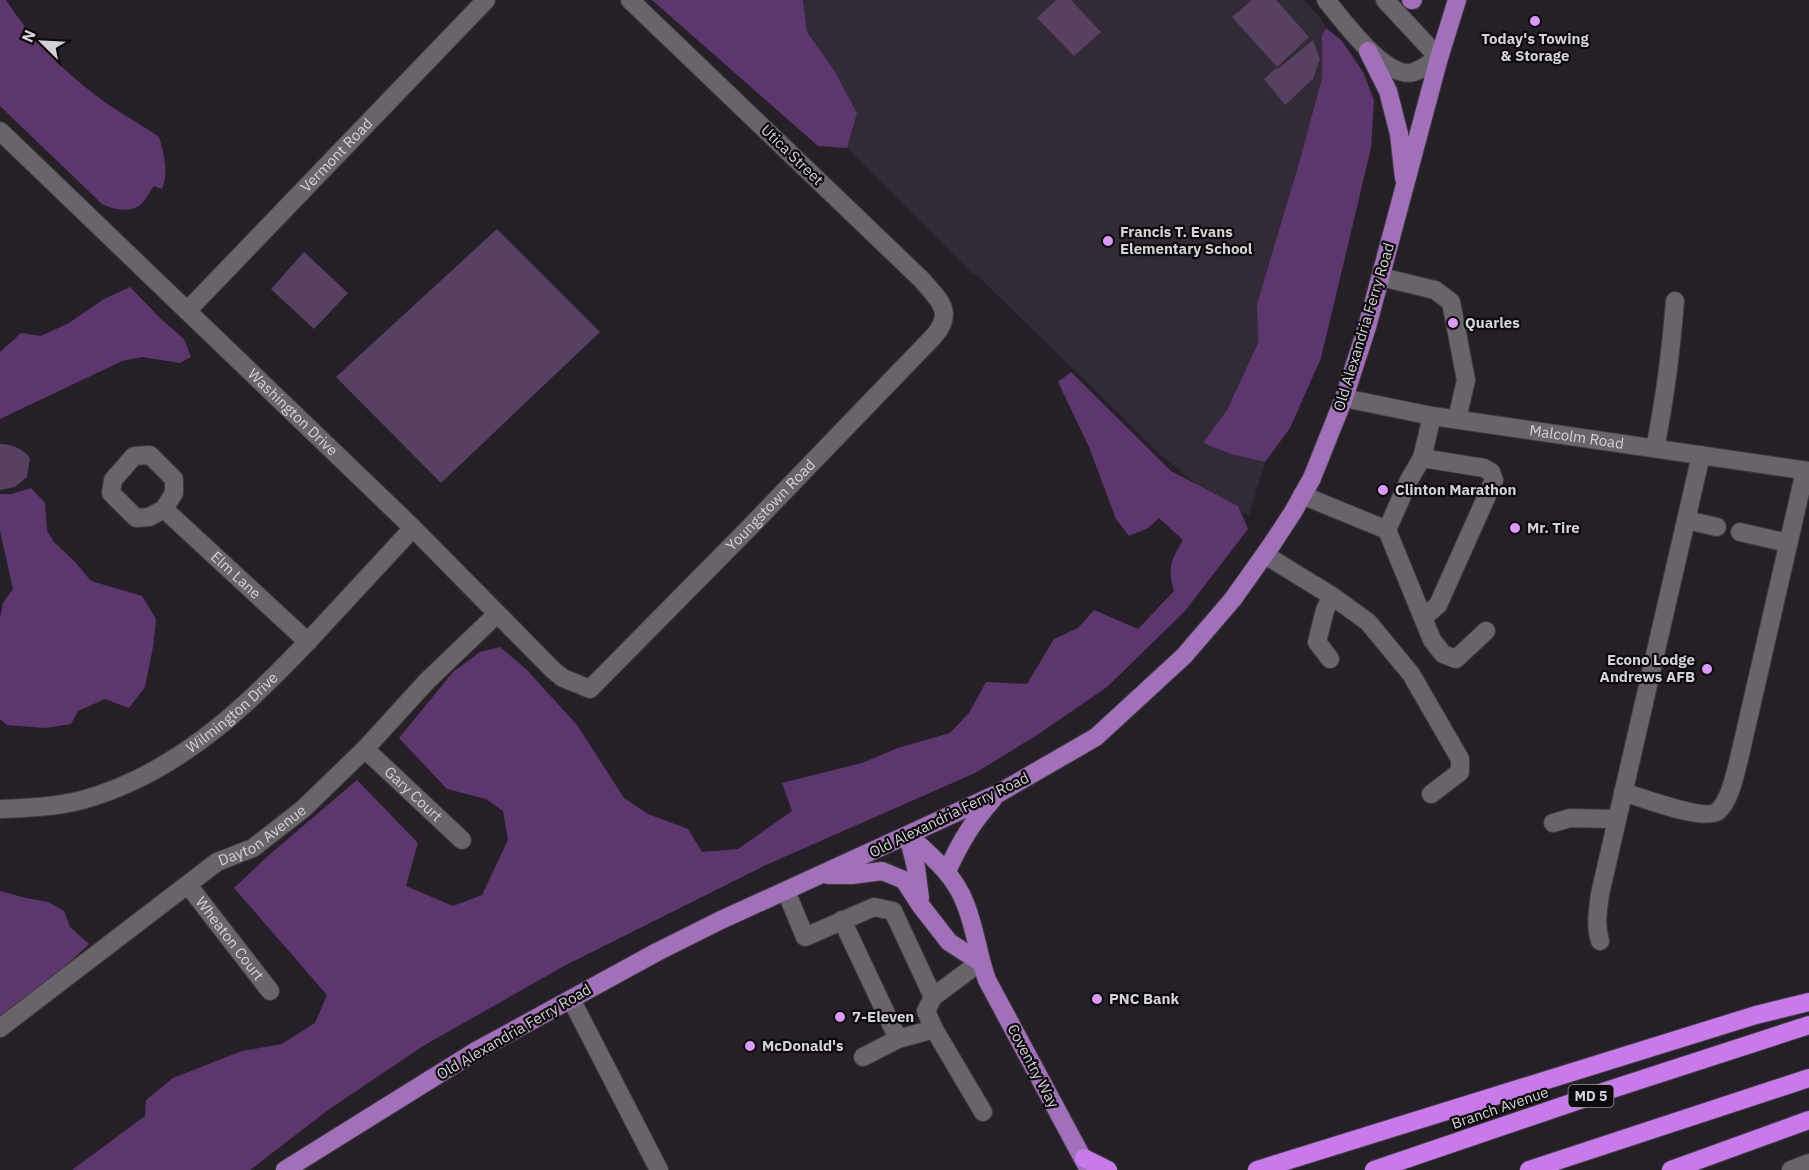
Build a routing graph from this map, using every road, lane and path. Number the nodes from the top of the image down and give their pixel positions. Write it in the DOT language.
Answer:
graph roads {
  1 [pos="486,0"];
  2 [pos="630,0"];
  3 [pos="1326,0"];
  4 [pos="1385,0"];
  5 [pos="1457,0"];
  6 [pos="1368,51"];
  7 [pos="1439,58"];
  8 [pos="0,131"];
  9 [pos="1405,186"];
  10 [pos="1381,277"];
  11 [pos="1675,301"];
  12 [pos="186,311"];
  13 [pos="945,316"];
  14 [pos="1344,398"];
  15 [pos="1432,416"];
  16 [pos="1457,419"];
  17 [pos="1655,448"];
  18 [pos="1701,455"];
  19 [pos="1422,458"];
  20 [pos="1807,471"];
  21 [pos="1302,495"];
  22 [pos="164,509"];
  23 [pos="1686,520"];
  24 [pos="1717,527"];
  25 [pos="413,528"];
  26 [pos="1387,530"];
  27 [pos="1740,532"];
  28 [pos="1788,543"];
  29 [pos="1265,555"];
  30 [pos="1332,596"];
  31 [pos="497,614"];
  32 [pos="1424,617"];
  33 [pos="1486,631"];
  34 [pos="308,642"];
  35 [pos="1330,659"];
  36 [pos="590,689"];
  37 [pos="365,749"];
  38 [pos="1623,792"];
  39 [pos="999,794"];
  40 [pos="1431,794"];
  41 [pos="0,809"];
  42 [pos="1617,819"];
  43 [pos="1553,823"];
  44 [pos="908,835"];
  45 [pos="462,840"];
  46 [pos="947,871"];
  47 [pos="823,874"];
  48 [pos="188,885"];
  49 [pos="786,891"];
  50 [pos="921,906"];
  51 [pos="842,920"];
  52 [pos="1600,941"];
  53 [pos="980,962"];
  54 [pos="270,991"];
  55 [pos="933,997"];
  56 [pos="571,999"];
  57 [pos="1809,1002"];
  58 [pos="1809,1025"];
  59 [pos="0,1028"];
  60 [pos="934,1029"];
  61 [pos="898,1039"];
  62 [pos="863,1057"];
  63 [pos="1809,1078"];
  64 [pos="983,1112"];
  65 [pos="1809,1120"];
  66 [pos="1809,1163"];
  67 [pos="1086,1164"];
  68 [pos="285,1170"];
  69 [pos="659,1170"];
  70 [pos="1108,1170"];
  71 [pos="1257,1170"];
  72 [pos="1374,1170"];
  73 [pos="1529,1170"];
  74 [pos="1671,1170"];
  75 [pos="1791,1170"];
  1 -- 12 [label="street, Vermont Road"];
  2 -- 13 [label="street, Utica Street"];
  3 -- 6 [label="street"];
  4 -- 7 [label="street"];
  5 -- 7 [label="main road, Old Alexandria Ferry Road"];
  6 -- 7 [label="street"];
  6 -- 9 [label="main road"];
  7 -- 9 [label="main road, Old Alexandria Ferry Road"];
  8 -- 12 [label="street, Washington Drive"];
  9 -- 10 [label="main road, Old Alexandria Ferry Road"];
  10 -- 14 [label="main road, Old Alexandria Ferry Road"];
  10 -- 16 [label="street"];
  11 -- 17 [label="street"];
  12 -- 25 [label="street, Washington Drive"];
  13 -- 36 [label="street, Youngstown Road"];
  14 -- 15 [label="street, Malcolm Road"];
  14 -- 21 [label="main road, Old Alexandria Ferry Road"];
  15 -- 16 [label="street, Malcolm Road"];
  15 -- 19 [label="street"];
  16 -- 17 [label="street, Malcolm Road"];
  17 -- 18 [label="street, Malcolm Road"];
  18 -- 20 [label="street, Malcolm Road"];
  18 -- 23 [label="street"];
  19 -- 26 [label="street"];
  19 -- 32 [label="street"];
  20 -- 28 [label="street"];
  21 -- 26 [label="street"];
  21 -- 29 [label="main road, Old Alexandria Ferry Road"];
  22 -- 34 [label="street, Elm Lane"];
  23 -- 24 [label="street"];
  23 -- 38 [label="street"];
  25 -- 31 [label="street, Washington Drive"];
  25 -- 34 [label="street, Wilmington Drive"];
  26 -- 32 [label="street"];
  27 -- 28 [label="street"];
  28 -- 38 [label="street"];
  29 -- 30 [label="street"];
  29 -- 39 [label="main road, Old Alexandria Ferry Road"];
  30 -- 35 [label="street"];
  30 -- 40 [label="street"];
  31 -- 36 [label="street, Washington Drive"];
  31 -- 37 [label="street, Dayton Avenue"];
  32 -- 33 [label="street"];
  34 -- 41 [label="street, Wilmington Drive"];
  37 -- 45 [label="street, Gary Court"];
  37 -- 48 [label="street, Dayton Avenue"];
  38 -- 42 [label="street"];
  39 -- 44 [label="main road, Old Alexandria Ferry Road"];
  39 -- 46 [label="main road"];
  42 -- 43 [label="street"];
  42 -- 52 [label="street"];
  44 -- 46 [label="main road, Coventry Way"];
  44 -- 47 [label="main road, Old Alexandria Ferry Road"];
  44 -- 50 [label="main road"];
  46 -- 53 [label="main road, Coventry Way"];
  47 -- 49 [label="main road, Old Alexandria Ferry Road"];
  47 -- 50 [label="main road"];
  48 -- 54 [label="street, Wheaton Court"];
  48 -- 59 [label="street, Dayton Avenue"];
  49 -- 51 [label="street"];
  49 -- 56 [label="main road, Old Alexandria Ferry Road"];
  50 -- 53 [label="main road"];
  51 -- 55 [label="street"];
  51 -- 61 [label="street"];
  53 -- 55 [label="street"];
  53 -- 67 [label="main road, Coventry Way"];
  55 -- 60 [label="street"];
  56 -- 68 [label="main road, Old Alexandria Ferry Road"];
  56 -- 69 [label="street"];
  57 -- 71 [label="highway"];
  58 -- 72 [label="highway, Branch Avenue / MD 5"];
  60 -- 61 [label="street"];
  60 -- 64 [label="street"];
  61 -- 62 [label="street"];
  63 -- 73 [label="highway"];
  65 -- 74 [label="highway"];
  66 -- 75 [label="street"];
  67 -- 70 [label="highway"];
}
